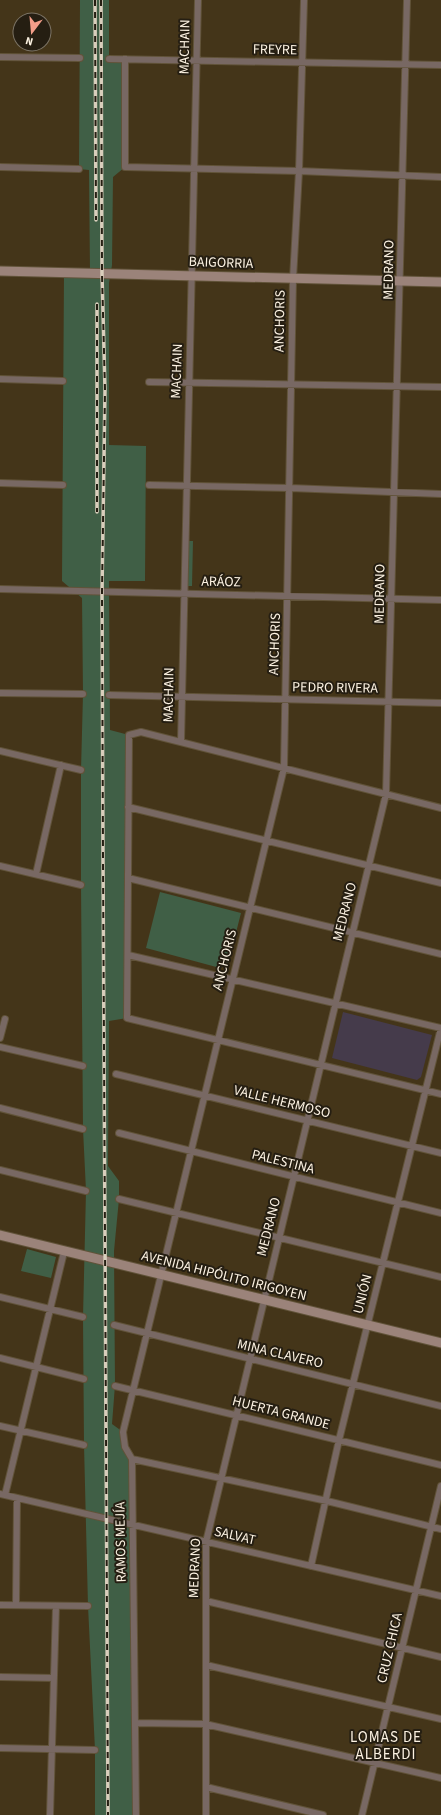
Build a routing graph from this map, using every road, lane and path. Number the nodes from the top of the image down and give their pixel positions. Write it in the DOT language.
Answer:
graph roads {
  1 [pos="198,0"];
  2 [pos="304,0"];
  3 [pos="407,0"];
  4 [pos="0,57"];
  5 [pos="80,58"];
  6 [pos="109,59"];
  7 [pos="125,59"];
  8 [pos="196,60"];
  9 [pos="302,63"];
  10 [pos="406,64"];
  11 [pos="441,65"];
  12 [pos="0,166"];
  13 [pos="194,169"];
  14 [pos="79,170"];
  15 [pos="299,171"];
  16 [pos="403,176"];
  17 [pos="441,177"];
  18 [pos="0,271"];
  19 [pos="192,276"];
  20 [pos="293,279"];
  21 [pos="400,281"];
  22 [pos="441,282"];
  23 [pos="0,379"];
  24 [pos="63,381"];
  25 [pos="149,382"];
  26 [pos="188,382"];
  27 [pos="291,384"];
  28 [pos="398,386"];
  29 [pos="441,388"];
  30 [pos="0,483"];
  31 [pos="63,485"];
  32 [pos="149,485"];
  33 [pos="186,486"];
  34 [pos="290,488"];
  35 [pos="395,493"];
  36 [pos="441,494"];
  37 [pos="0,589"];
  38 [pos="184,594"];
  39 [pos="288,596"];
  40 [pos="392,599"];
  41 [pos="441,600"];
  42 [pos="0,693"];
  43 [pos="83,694"];
  44 [pos="109,695"];
  45 [pos="181,696"];
  46 [pos="285,699"];
  47 [pos="390,701"];
  48 [pos="441,703"];
  49 [pos="181,742"];
  50 [pos="0,751"];
  51 [pos="61,765"];
  52 [pos="284,768"];
  53 [pos="81,770"];
  54 [pos="386,794"];
  55 [pos="128,807"];
  56 [pos="441,808"];
  57 [pos="267,841"];
  58 [pos="0,866"];
  59 [pos="369,866"];
  60 [pos="36,874"];
  61 [pos="128,878"];
  62 [pos="441,883"];
  63 [pos="81,885"];
  64 [pos="250,908"];
  65 [pos="353,933"];
  66 [pos="441,954"];
  67 [pos="128,955"];
  68 [pos="233,979"];
  69 [pos="336,1003"];
  70 [pos="5,1019"];
  71 [pos="441,1028"];
  72 [pos="0,1038"];
  73 [pos="218,1040"];
  74 [pos="0,1047"];
  75 [pos="321,1065"];
  76 [pos="83,1066"];
  77 [pos="116,1074"];
  78 [pos="426,1091"];
  79 [pos="441,1094"];
  80 [pos="205,1096"];
  81 [pos="0,1108"];
  82 [pos="307,1121"];
  83 [pos="83,1129"];
  84 [pos="119,1133"];
  85 [pos="412,1146"];
  86 [pos="191,1151"];
  87 [pos="441,1153"];
  88 [pos="0,1170"];
  89 [pos="294,1177"];
  90 [pos="86,1191"];
  91 [pos="120,1199"];
  92 [pos="398,1203"];
  93 [pos="176,1213"];
  94 [pos="441,1213"];
  95 [pos="0,1235"];
  96 [pos="279,1238"];
  97 [pos="64,1252"];
  98 [pos="383,1263"];
  99 [pos="161,1275"];
  100 [pos="441,1277"];
  101 [pos="0,1297"];
  102 [pos="264,1300"];
  103 [pos="50,1309"];
  104 [pos="83,1317"];
  105 [pos="114,1325"];
  106 [pos="368,1326"];
  107 [pos="147,1333"];
  108 [pos="441,1343"];
  109 [pos="0,1358"];
  110 [pos="250,1359"];
  111 [pos="36,1367"];
  112 [pos="84,1379"];
  113 [pos="354,1383"];
  114 [pos="115,1386"];
  115 [pos="133,1390"];
  116 [pos="441,1406"];
  117 [pos="236,1415"];
  118 [pos="0,1426"];
  119 [pos="20,1431"];
  120 [pos="339,1440"];
  121 [pos="84,1445"];
  122 [pos="132,1459"];
  123 [pos="441,1465"];
  124 [pos="222,1478"];
  125 [pos="441,1486"];
  126 [pos="2,1495"];
  127 [pos="17,1498"];
  128 [pos="327,1501"];
  129 [pos="134,1525"];
  130 [pos="431,1526"];
  131 [pos="441,1529"];
  132 [pos="206,1542"];
  133 [pos="311,1566"];
  134 [pos="415,1590"];
  135 [pos="441,1596"];
  136 [pos="206,1601"];
  137 [pos="0,1605"];
  138 [pos="16,1605"];
  139 [pos="56,1606"];
  140 [pos="88,1606"];
  141 [pos="402,1647"];
  142 [pos="441,1657"];
  143 [pos="206,1665"];
  144 [pos="0,1676"];
  145 [pos="54,1678"];
  146 [pos="388,1707"];
  147 [pos="441,1719"];
  148 [pos="135,1723"];
  149 [pos="205,1724"];
  150 [pos="0,1748"];
  151 [pos="52,1749"];
  152 [pos="94,1750"];
  153 [pos="375,1763"];
  154 [pos="441,1778"];
  155 [pos="206,1787"];
  156 [pos="50,1815"];
  157 [pos="136,1815"];
  158 [pos="206,1815"];
  159 [pos="324,1815"];
  160 [pos="362,1815"];
  1 -- 8 [label="street, MACHAIN"];
  2 -- 9 [label="street, ANCHORIS"];
  3 -- 10 [label="street, MEDRANO"];
  4 -- 5 [label="street"];
  6 -- 7 [label="street, FREYRE"];
  7 -- 8 [label="street, FREYRE"];
  7 -- 13 [label="street"];
  8 -- 9 [label="street, FREYRE"];
  8 -- 13 [label="street, MACHAIN"];
  9 -- 10 [label="street, FREYRE"];
  9 -- 15 [label="street, ANCHORIS"];
  10 -- 11 [label="street, FREYRE"];
  10 -- 16 [label="street, MEDRANO"];
  12 -- 14 [label="street"];
  13 -- 15 [label="street"];
  13 -- 19 [label="street, MACHAIN"];
  15 -- 16 [label="street"];
  15 -- 20 [label="street, ANCHORIS"];
  16 -- 17 [label="street"];
  16 -- 21 [label="street, MEDRANO"];
  18 -- 19 [label="street, BAIGORRIA"];
  19 -- 20 [label="street, BAIGORRIA"];
  19 -- 26 [label="street, MACHAIN"];
  20 -- 21 [label="street, BAIGORRIA"];
  20 -- 27 [label="street, ANCHORIS"];
  21 -- 22 [label="street, BAIGORRIA"];
  21 -- 28 [label="street, MEDRANO"];
  23 -- 24 [label="street"];
  25 -- 26 [label="street"];
  26 -- 27 [label="street"];
  26 -- 33 [label="street, MACHAIN"];
  27 -- 28 [label="street"];
  27 -- 34 [label="street, ANCHORIS"];
  28 -- 29 [label="street"];
  28 -- 35 [label="street, MEDRANO"];
  30 -- 31 [label="street"];
  32 -- 33 [label="street"];
  33 -- 34 [label="street"];
  33 -- 38 [label="street, MACHAIN"];
  34 -- 35 [label="street"];
  34 -- 39 [label="street, ANCHORIS"];
  35 -- 36 [label="street"];
  35 -- 40 [label="street, MEDRANO"];
  37 -- 38 [label="street, ARÁOZ"];
  38 -- 39 [label="street, ARÁOZ"];
  38 -- 45 [label="street, MACHAIN"];
  39 -- 40 [label="street, ARÁOZ"];
  39 -- 46 [label="street, ANCHORIS"];
  40 -- 41 [label="street, ARÁOZ"];
  40 -- 47 [label="street, MEDRANO"];
  42 -- 43 [label="street"];
  44 -- 45 [label="street, PEDRO RIVERA"];
  45 -- 46 [label="street, PEDRO RIVERA"];
  45 -- 49 [label="street, MACHAIN"];
  46 -- 47 [label="street, PEDRO RIVERA"];
  46 -- 52 [label="street, ANCHORIS"];
  47 -- 48 [label="street, PEDRO RIVERA"];
  47 -- 54 [label="street, MEDRANO"];
  49 -- 52 [label="street"];
  49 -- 55 [label="street"];
  50 -- 51 [label="street"];
  51 -- 53 [label="street"];
  51 -- 60 [label="street"];
  52 -- 54 [label="street"];
  52 -- 57 [label="street, ANCHORIS"];
  54 -- 56 [label="street"];
  54 -- 59 [label="street, MEDRANO"];
  55 -- 57 [label="street"];
  55 -- 61 [label="street"];
  57 -- 59 [label="street"];
  57 -- 64 [label="street, ANCHORIS"];
  58 -- 60 [label="street"];
  59 -- 62 [label="street"];
  59 -- 65 [label="street, MEDRANO"];
  60 -- 63 [label="street"];
  61 -- 64 [label="street"];
  61 -- 67 [label="street"];
  64 -- 65 [label="street"];
  64 -- 68 [label="street, ANCHORIS"];
  65 -- 66 [label="street"];
  65 -- 69 [label="street, MEDRANO"];
  67 -- 68 [label="street"];
  67 -- 73 [label="street"];
  68 -- 69 [label="street"];
  68 -- 73 [label="street, ANCHORIS"];
  69 -- 71 [label="street"];
  69 -- 75 [label="street, MEDRANO"];
  70 -- 72 [label="street"];
  71 -- 78 [label="street, UNIÓN"];
  73 -- 75 [label="street"];
  73 -- 80 [label="street, ANCHORIS"];
  74 -- 76 [label="street"];
  75 -- 78 [label="street"];
  75 -- 82 [label="street, MEDRANO"];
  77 -- 80 [label="street, VALLE HERMOSO"];
  78 -- 79 [label="street"];
  78 -- 85 [label="street, UNIÓN"];
  80 -- 82 [label="street, VALLE HERMOSO"];
  80 -- 86 [label="street, ANCHORIS"];
  81 -- 83 [label="street"];
  82 -- 85 [label="street, VALLE HERMOSO"];
  82 -- 89 [label="street, MEDRANO"];
  84 -- 86 [label="street, PALESTINA"];
  85 -- 87 [label="street, VALLE HERMOSO"];
  85 -- 92 [label="street, UNIÓN"];
  86 -- 89 [label="street, PALESTINA"];
  86 -- 93 [label="street, ANCHORIS"];
  88 -- 90 [label="street"];
  89 -- 92 [label="street, PALESTINA"];
  89 -- 96 [label="street, MEDRANO"];
  91 -- 93 [label="street"];
  92 -- 94 [label="street, PALESTINA"];
  92 -- 98 [label="street, UNIÓN"];
  93 -- 96 [label="street"];
  93 -- 99 [label="street, ANCHORIS"];
  95 -- 97 [label="street, AVENIDA HIPÓLITO IRIGOYEN"];
  96 -- 98 [label="street"];
  96 -- 102 [label="street, MEDRANO"];
  97 -- 99 [label="street, AVENIDA HIPÓLITO IRIGOYEN"];
  97 -- 103 [label="street"];
  98 -- 100 [label="street"];
  98 -- 106 [label="street, UNIÓN"];
  99 -- 102 [label="street, AVENIDA HIPÓLITO IRIGOYEN"];
  99 -- 107 [label="street, RAMOS MEJÍA"];
  101 -- 103 [label="street"];
  102 -- 106 [label="street, AVENIDA HIPÓLITO IRIGOYEN"];
  102 -- 110 [label="street, MEDRANO"];
  103 -- 104 [label="street"];
  103 -- 111 [label="street"];
  105 -- 107 [label="street, MINA CLAVERO"];
  106 -- 108 [label="street, AVENIDA HIPÓLITO IRIGOYEN"];
  106 -- 113 [label="street, UNIÓN"];
  107 -- 110 [label="street, MINA CLAVERO"];
  107 -- 115 [label="street, RAMOS MEJÍA"];
  109 -- 111 [label="street"];
  110 -- 113 [label="street, MINA CLAVERO"];
  110 -- 117 [label="street, MEDRANO"];
  111 -- 112 [label="street"];
  111 -- 119 [label="street"];
  113 -- 116 [label="street, MINA CLAVERO"];
  113 -- 120 [label="street, UNIÓN"];
  114 -- 115 [label="street, HUERTA GRANDE"];
  115 -- 117 [label="street, HUERTA GRANDE"];
  115 -- 122 [label="street, RAMOS MEJÍA"];
  117 -- 120 [label="street, HUERTA GRANDE"];
  117 -- 124 [label="street, MEDRANO"];
  118 -- 119 [label="street"];
  119 -- 121 [label="street"];
  119 -- 126 [label="street"];
  120 -- 123 [label="street, HUERTA GRANDE"];
  120 -- 128 [label="street, UNIÓN"];
  122 -- 124 [label="street"];
  122 -- 129 [label="street, RAMOS MEJÍA"];
  124 -- 128 [label="street"];
  124 -- 132 [label="street, MEDRANO"];
  125 -- 130 [label="street, CRUZ CHICA"];
  126 -- 127 [label="street, SALVAT"];
  127 -- 129 [label="street, SALVAT"];
  127 -- 138 [label="street"];
  128 -- 130 [label="street"];
  128 -- 133 [label="street, UNIÓN"];
  129 -- 132 [label="street, SALVAT"];
  129 -- 148 [label="street, RAMOS MEJÍA"];
  130 -- 131 [label="street"];
  130 -- 134 [label="street, CRUZ CHICA"];
  132 -- 133 [label="street, SALVAT"];
  132 -- 136 [label="street, MEDRANO"];
  133 -- 134 [label="street, SALVAT"];
  134 -- 135 [label="street, SALVAT"];
  134 -- 141 [label="street, CRUZ CHICA"];
  136 -- 141 [label="street"];
  136 -- 143 [label="street, MEDRANO"];
  137 -- 138 [label="street"];
  138 -- 139 [label="street"];
  139 -- 140 [label="street"];
  139 -- 145 [label="street"];
  141 -- 142 [label="street"];
  141 -- 146 [label="street, CRUZ CHICA"];
  143 -- 146 [label="street"];
  143 -- 149 [label="street, MEDRANO"];
  144 -- 145 [label="street"];
  145 -- 151 [label="street"];
  146 -- 147 [label="street"];
  146 -- 153 [label="street, CRUZ CHICA"];
  148 -- 149 [label="street"];
  148 -- 157 [label="street, RAMOS MEJÍA"];
  149 -- 153 [label="street"];
  149 -- 155 [label="street, MEDRANO"];
  150 -- 151 [label="street"];
  151 -- 152 [label="street"];
  151 -- 156 [label="street"];
  153 -- 154 [label="street"];
  153 -- 160 [label="street, CRUZ CHICA"];
  155 -- 158 [label="street, MEDRANO"];
  155 -- 159 [label="street"];
}
